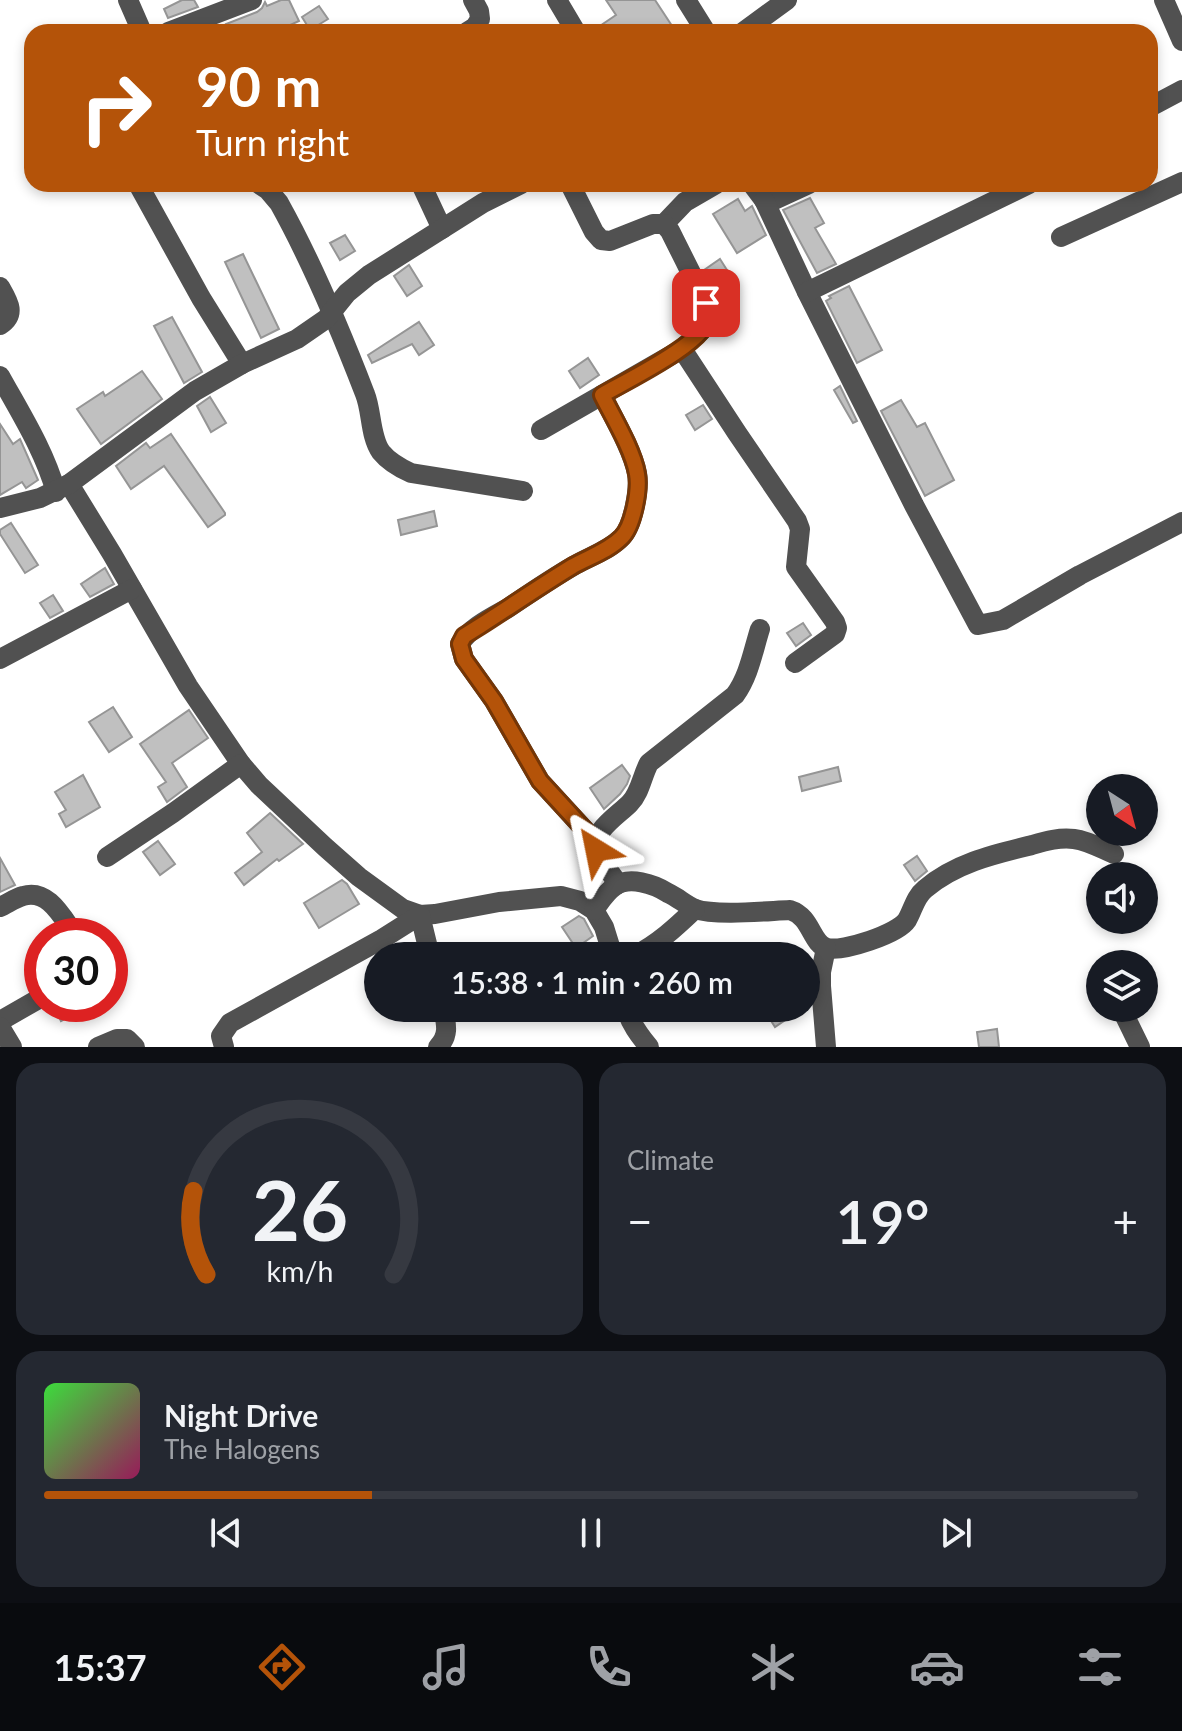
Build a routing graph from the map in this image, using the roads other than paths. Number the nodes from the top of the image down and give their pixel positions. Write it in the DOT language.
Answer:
graph roads {
  1 [pos="128,0"];
  2 [pos="252,0"];
  3 [pos="473,0"];
  4 [pos="557,0"];
  5 [pos="686,0"];
  6 [pos="787,0"];
  7 [pos="1164,0"];
  8 [pos="138,24"];
  9 [pos="189,24"];
  10 [pos="477,24"];
  11 [pos="571,24"];
  12 [pos="701,24"];
  13 [pos="754,24"];
  14 [pos="1182,41"];
  15 [pos="1182,90"];
  16 [pos="1158,103"];
  17 [pos="1182,182"];
  18 [pos="142,192"];
  19 [pos="270,192"];
  20 [pos="425,192"];
  21 [pos="505,192"];
  22 [pos="574,192"];
  23 [pos="702,192"];
  24 [pos="758,192"];
  25 [pos="792,192"];
  26 [pos="1013,192"];
  27 [pos="664,224"];
  28 [pos="442,229"];
  29 [pos="1061,237"];
  30 [pos="0,287"];
  31 [pos="807,292"];
  32 [pos="333,312"];
  33 [pos="0,325"];
  34 [pos="682,349"];
  35 [pos="242,364"];
  36 [pos="0,376"];
  37 [pos="602,395"];
  38 [pos="541,430"];
  39 [pos="63,488"];
  40 [pos="523,491"];
  41 [pos="0,508"];
  42 [pos="1182,522"];
  43 [pos="132,589"];
  44 [pos="760,629"];
  45 [pos="0,659"];
  46 [pos="795,663"];
  47 [pos="241,764"];
  48 [pos="595,841"];
  49 [pos="1114,854"];
  50 [pos="107,857"];
  51 [pos="618,884"];
  52 [pos="0,907"];
  53 [pos="695,909"];
  54 [pos="594,910"];
  55 [pos="420,915"];
  56 [pos="62,918"];
  57 [pos="427,942"];
  58 [pos="609,942"];
  59 [pos="658,942"];
  60 [pos="826,948"];
  61 [pos="24,1009"];
  62 [pos="446,1022"];
  63 [pos="632,1022"];
  64 [pos="1128,1022"];
  65 [pos="0,1024"];
  66 [pos="12,1047"];
  67 [pos="98,1047"];
  68 [pos="135,1047"];
  69 [pos="224,1047"];
  70 [pos="438,1047"];
  71 [pos="649,1047"];
  72 [pos="826,1047"];
  73 [pos="1140,1047"];
  1 -- 8 [label="street"];
  2 -- 9 [label="street"];
  3 -- 10 [label="street"];
  4 -- 11 [label="street"];
  5 -- 12 [label="street"];
  6 -- 13 [label="street"];
  7 -- 14 [label="street"];
  15 -- 16 [label="street"];
  17 -- 29 [label="street"];
  18 -- 35 [label="street"];
  19 -- 32 [label="street"];
  20 -- 28 [label="street"];
  21 -- 28 [label="street"];
  22 -- 27 [label="street"];
  23 -- 27 [label="street"];
  24 -- 25 [label="street"];
  24 -- 31 [label="street"];
  26 -- 31 [label="street"];
  27 -- 34 [label="street"];
  28 -- 32 [label="street"];
  30 -- 33 [label="street"];
  31 -- 42 [label="street"];
  32 -- 35 [label="street"];
  32 -- 40 [label="street"];
  34 -- 37 [label="street"];
  34 -- 46 [label="street"];
  35 -- 39 [label="street"];
  36 -- 39 [label="street"];
  37 -- 38 [label="street"];
  37 -- 48 [label="street"];
  39 -- 41 [label="street"];
  39 -- 43 [label="street"];
  43 -- 45 [label="street"];
  43 -- 47 [label="street"];
  44 -- 48 [label="street"];
  47 -- 50 [label="street"];
  47 -- 55 [label="street"];
  48 -- 51 [label="street"];
  49 -- 60 [label="street"];
  51 -- 53 [label="street"];
  51 -- 54 [label="street"];
  52 -- 56 [label="street"];
  53 -- 59 [label="street"];
  53 -- 60 [label="street"];
  54 -- 55 [label="street"];
  54 -- 58 [label="street"];
  55 -- 57 [label="street"];
  55 -- 69 [label="street"];
  60 -- 72 [label="street"];
  61 -- 65 [label="street"];
  62 -- 70 [label="street"];
  63 -- 71 [label="street"];
  64 -- 73 [label="street"];
  65 -- 66 [label="street"];
  67 -- 68 [label="street"];
}
